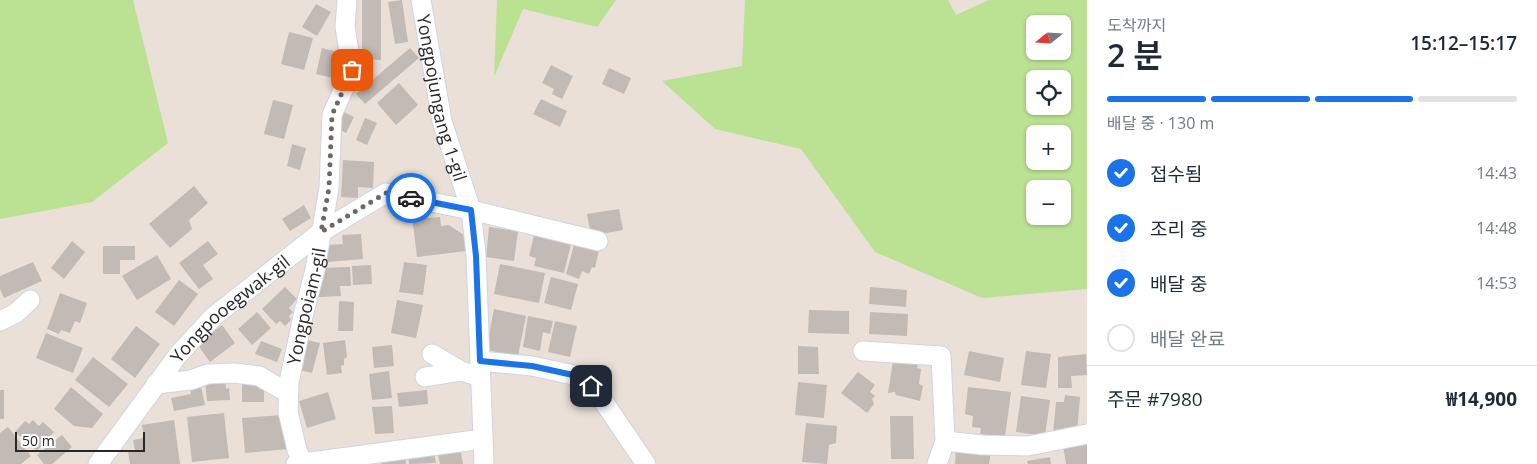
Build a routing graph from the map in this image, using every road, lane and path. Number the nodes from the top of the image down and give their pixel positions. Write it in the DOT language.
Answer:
graph roads {
  1 [pos="347,0"];
  2 [pos="421,0"];
  3 [pos="471,210"];
  4 [pos="321,232"];
  5 [pos="598,241"];
  6 [pos="30,300"];
  7 [pos="0,321"];
  8 [pos="863,350"];
  9 [pos="432,354"];
  10 [pos="480,369"];
  11 [pos="461,372"];
  12 [pos="425,377"];
  13 [pos="156,384"];
  14 [pos="288,393"];
  15 [pos="1087,434"];
  16 [pos="483,439"];
  17 [pos="945,441"];
  18 [pos="98,464"];
  19 [pos="301,464"];
  20 [pos="484,464"];
  21 [pos="646,464"];
  22 [pos="936,464"];
  1 -- 4 [label="street, Yongpoiam-gil"];
  2 -- 3 [label="street, Yongpojungang 1-gil"];
  3 -- 4 [label="street, Yongpooegwak-gil"];
  3 -- 5 [label="street"];
  3 -- 10 [label="street, Yongpojungang 1-gil"];
  4 -- 13 [label="street, Yongpooegwak-gil"];
  4 -- 14 [label="street, Yongpoiam-gil"];
  6 -- 7 [label="street"];
  8 -- 17 [label="street"];
  9 -- 11 [label="street"];
  10 -- 11 [label="street"];
  10 -- 16 [label="street, Yongpojungang 1-gil"];
  10 -- 21 [label="street"];
  11 -- 12 [label="street"];
  13 -- 14 [label="street, Yongpooegwak-gil"];
  13 -- 18 [label="street, Yongpooegwak-gil"];
  14 -- 19 [label="street, Yongpoiam-gil"];
  15 -- 17 [label="street"];
  16 -- 19 [label="street"];
  16 -- 20 [label="street, Yongpojungang 1-gil"];
  17 -- 22 [label="street"];
}
